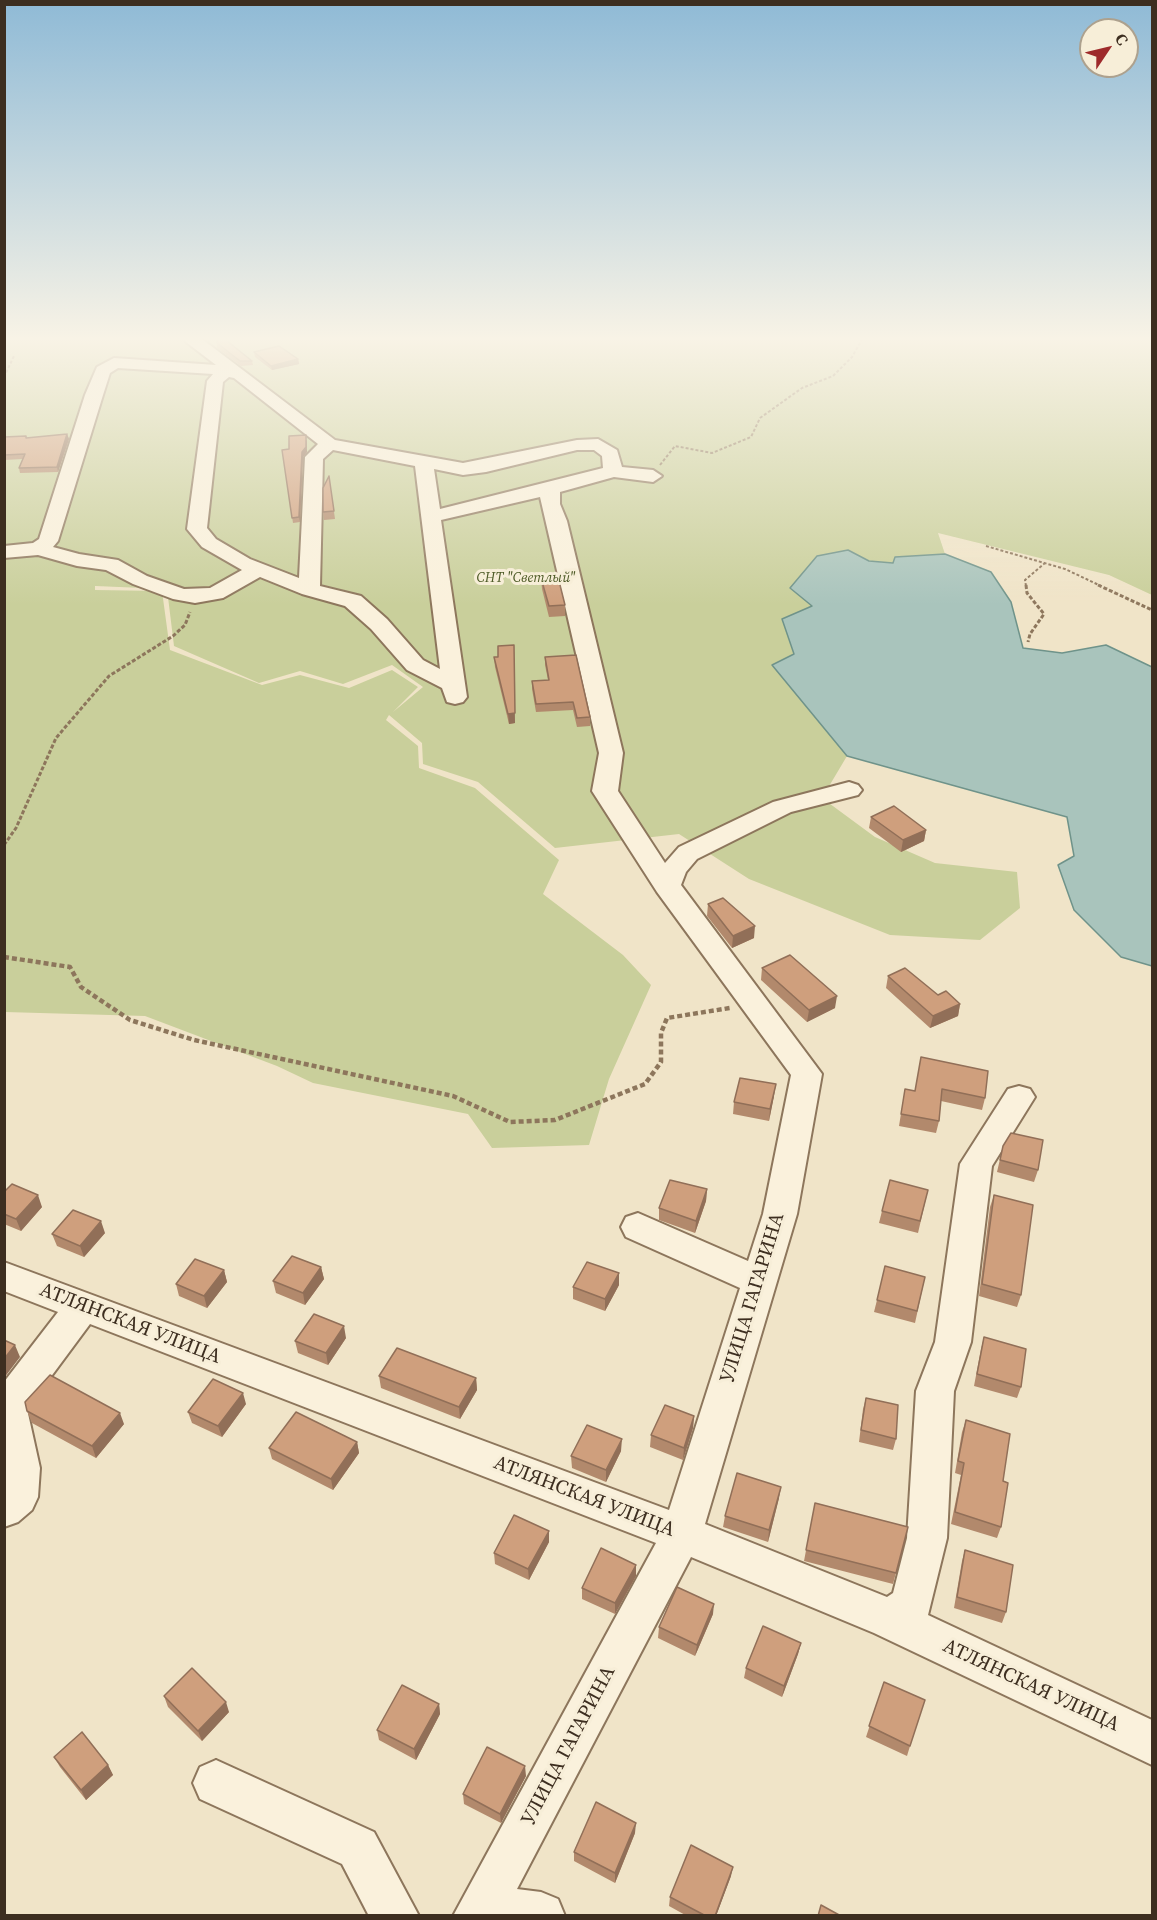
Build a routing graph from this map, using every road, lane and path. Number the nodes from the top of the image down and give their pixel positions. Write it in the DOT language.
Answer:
graph roads {
  1 [pos="84,426"];
  2 [pos="210,426"];
  3 [pos="304,426"];
  4 [pos="756,426"];
  5 [pos="329,444"];
  6 [pos="424,462"];
  7 [pos="613,471"];
  8 [pos="653,476"];
  9 [pos="550,487"];
  10 [pos="430,517"];
  11 [pos="986,546"];
  12 [pos="39,549"];
  13 [pos="4,552"];
  14 [pos="1046,563"];
  15 [pos="259,569"];
  16 [pos="309,590"];
  17 [pos="195,597"];
  18 [pos="1152,610"];
  19 [pos="1028,642"];
  20 [pos="849,790"];
  21 [pos="4,845"];
  22 [pos="667,886"];
  23 [pos="4,957"];
  24 [pos="754,1004"];
  25 [pos="1019,1097"];
  26 [pos="638,1227"];
  27 [pos="4,1276"];
  28 [pos="759,1281"];
  29 [pos="83,1307"];
  30 [pos="4,1509"];
  31 [pos="682,1534"];
  32 [pos="889,1618"];
  33 [pos="1152,1743"];
  34 [pos="216,1783"];
  35 [pos="480,1912"];
  36 [pos="395,1916"];
  37 [pos="541,1916"];
  1 -- 12 [label="street"];
  2 -- 15 [label="street"];
  3 -- 5 [label="street"];
  4 -- 8 [label="path"];
  5 -- 6 [label="street"];
  5 -- 16 [label="street"];
  6 -- 7 [label="street"];
  6 -- 10 [label="street"];
  7 -- 8 [label="street"];
  7 -- 9 [label="street"];
  9 -- 10 [label="street"];
  9 -- 22 [label="street, УЛИЦА ГАГАРИНА"];
  10 -- 16 [label="street"];
  11 -- 14 [label="path"];
  12 -- 13 [label="street"];
  12 -- 17 [label="street"];
  14 -- 18 [label="path"];
  14 -- 19 [label="path"];
  15 -- 16 [label="street"];
  15 -- 17 [label="street"];
  17 -- 21 [label="path"];
  20 -- 22 [label="street"];
  22 -- 24 [label="street, УЛИЦА ГАГАРИНА"];
  23 -- 24 [label="path"];
  24 -- 28 [label="street, УЛИЦА ГАГАРИНА"];
  25 -- 32 [label="street"];
  26 -- 28 [label="street"];
  27 -- 29 [label="street, АТЛЯНСКАЯ УЛИЦА"];
  28 -- 31 [label="street, УЛИЦА ГАГАРИНА"];
  29 -- 30 [label="street"];
  29 -- 31 [label="street, АТЛЯНСКАЯ УЛИЦА"];
  31 -- 32 [label="street, АТЛЯНСКАЯ УЛИЦА"];
  31 -- 35 [label="street, УЛИЦА ГАГАРИНА"];
  32 -- 33 [label="street, АТЛЯНСКАЯ УЛИЦА"];
  34 -- 36 [label="street"];
  35 -- 37 [label="street"];
}
